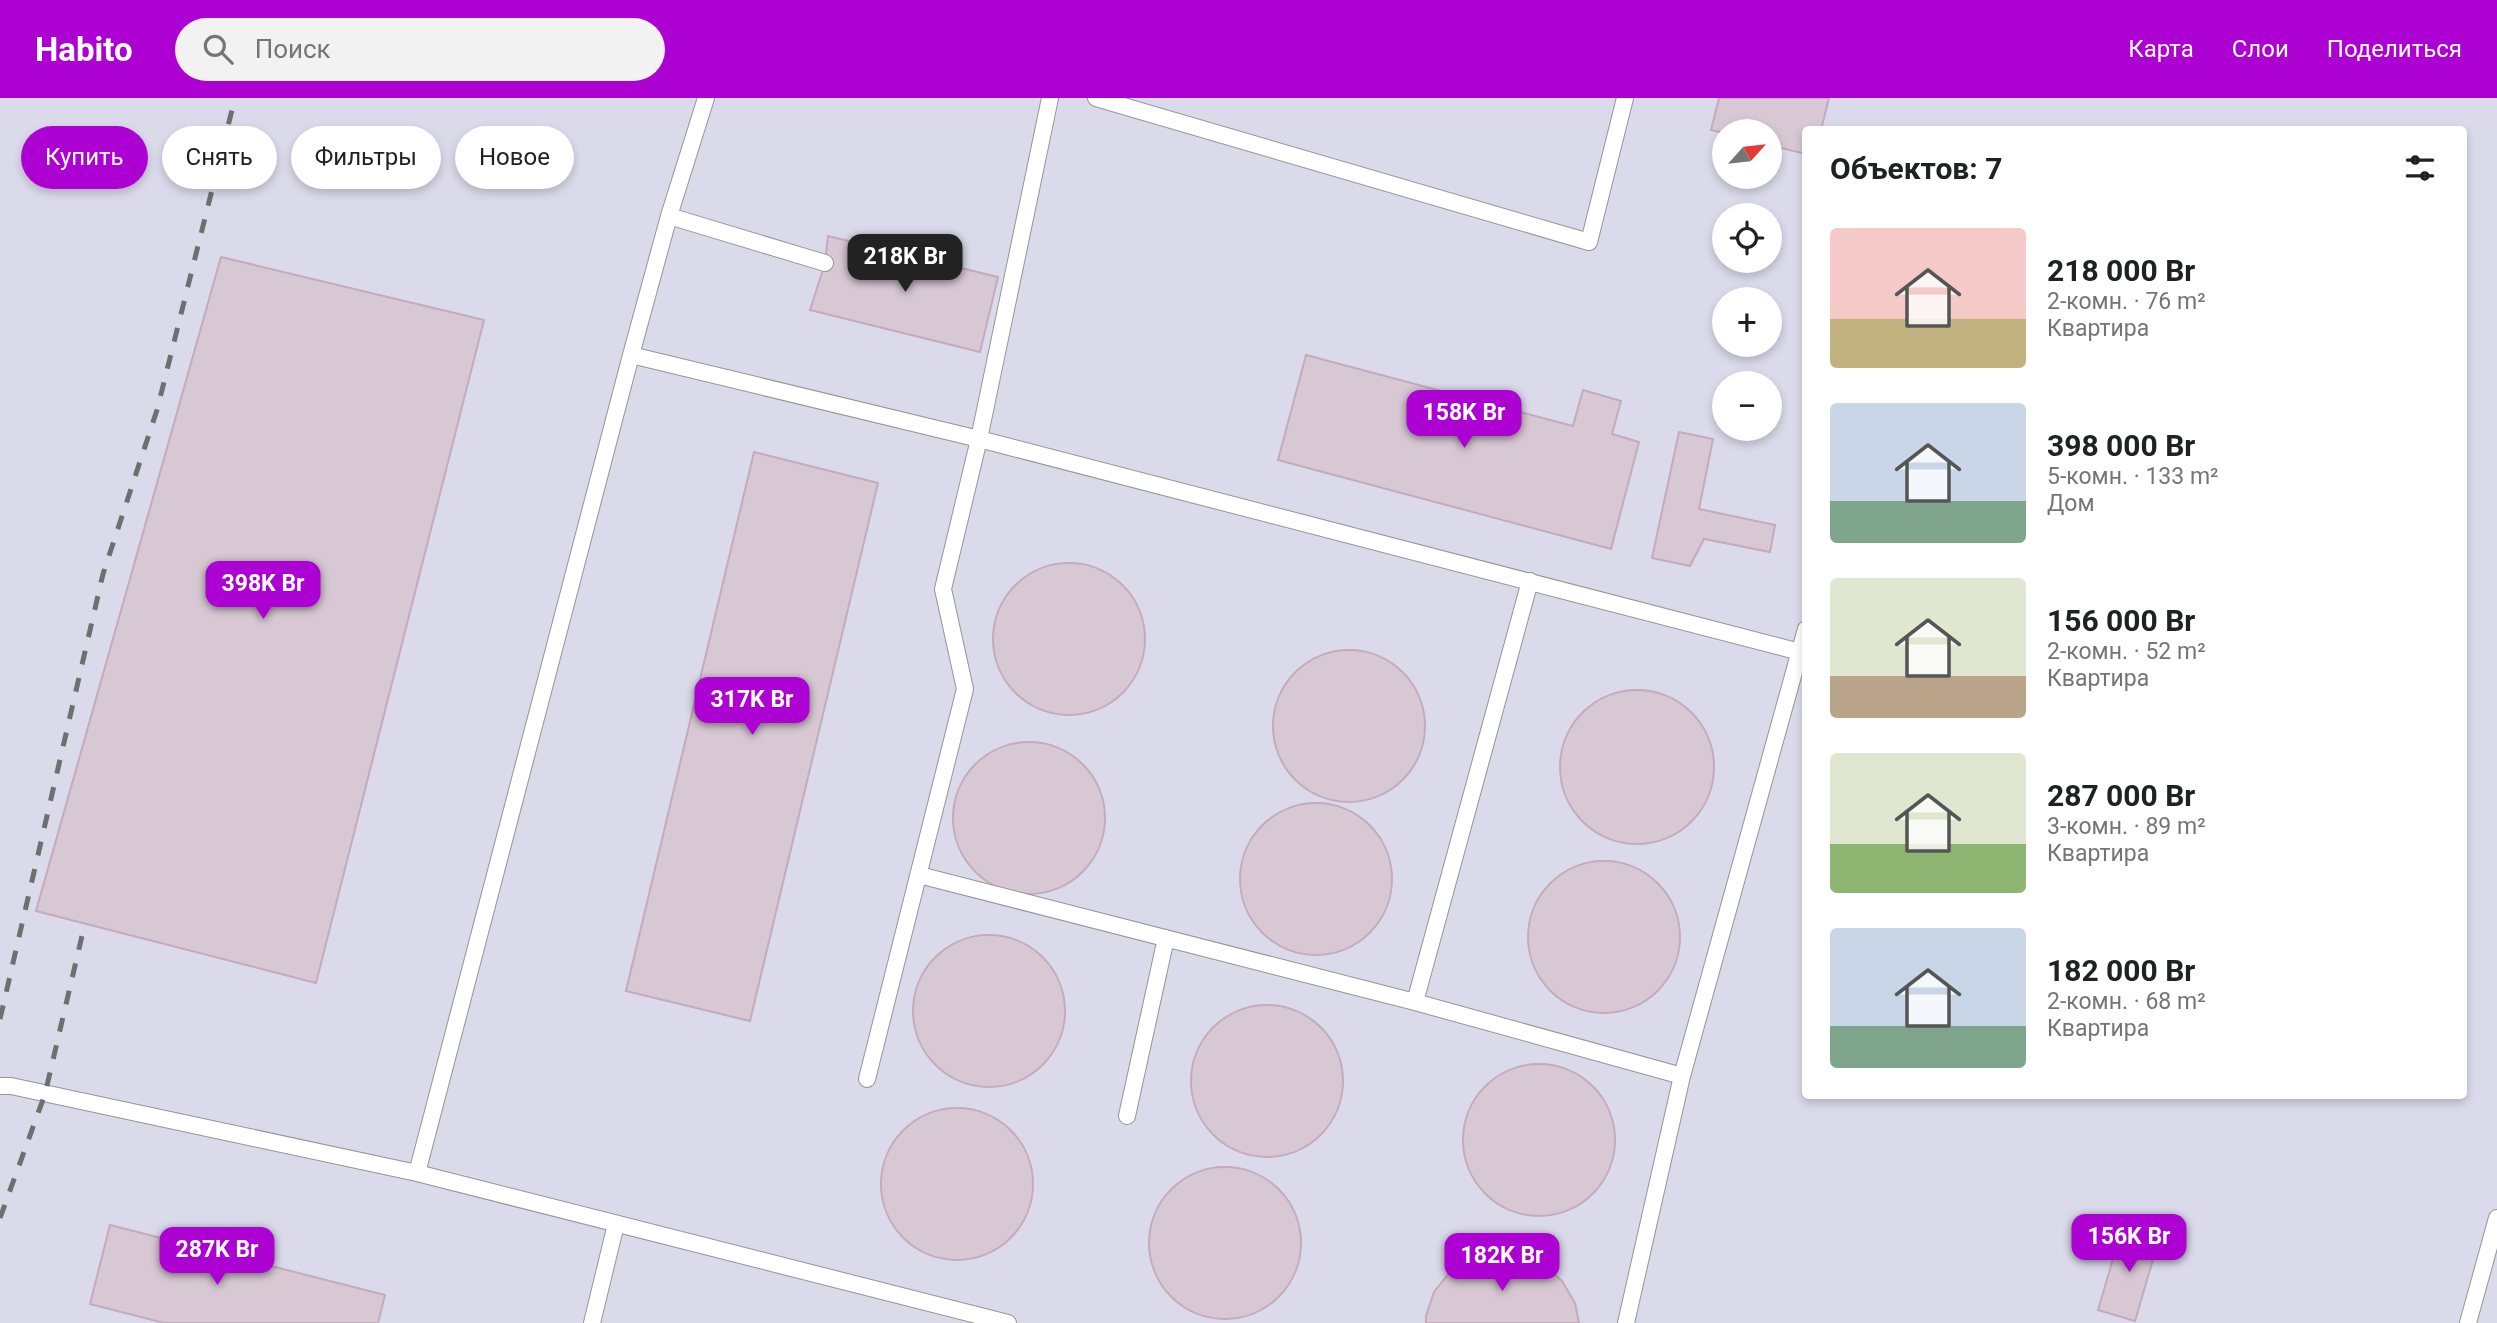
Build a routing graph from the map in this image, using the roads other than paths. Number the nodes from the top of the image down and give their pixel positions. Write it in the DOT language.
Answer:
graph roads {
  1 [pos="706,98"];
  2 [pos="1050,98"];
  3 [pos="1096,98"];
  4 [pos="1625,98"];
  5 [pos="669,216"];
  6 [pos="825,263"];
  7 [pos="631,355"];
  8 [pos="979,439"];
  9 [pos="1530,581"];
  10 [pos="1802,644"];
  11 [pos="1800,652"];
  12 [pos="919,874"];
  13 [pos="1166,938"];
  14 [pos="1415,1002"];
  15 [pos="1682,1076"];
  16 [pos="867,1079"];
  17 [pos="0,1086"];
  18 [pos="1127,1116"];
  19 [pos="417,1173"];
  20 [pos="2497,1218"];
  21 [pos="616,1224"];
  22 [pos="592,1323"];
  23 [pos="1008,1323"];
  24 [pos="1626,1323"];
  25 [pos="2468,1323"];
  1 -- 5 [label="lane"];
  2 -- 8 [label="lane"];
  3 -- 4 [label="lane"];
  5 -- 6 [label="lane"];
  5 -- 7 [label="lane"];
  7 -- 8 [label="lane"];
  7 -- 19 [label="lane"];
  8 -- 9 [label="lane"];
  8 -- 12 [label="lane"];
  9 -- 11 [label="lane"];
  9 -- 14 [label="lane"];
  10 -- 11 [label="lane"];
  11 -- 15 [label="lane"];
  12 -- 13 [label="lane"];
  12 -- 16 [label="lane"];
  13 -- 14 [label="lane"];
  13 -- 18 [label="lane"];
  14 -- 15 [label="lane"];
  15 -- 24 [label="lane"];
  17 -- 19 [label="lane"];
  19 -- 21 [label="lane"];
  20 -- 25 [label="lane"];
  21 -- 22 [label="lane"];
  21 -- 23 [label="lane"];
}
